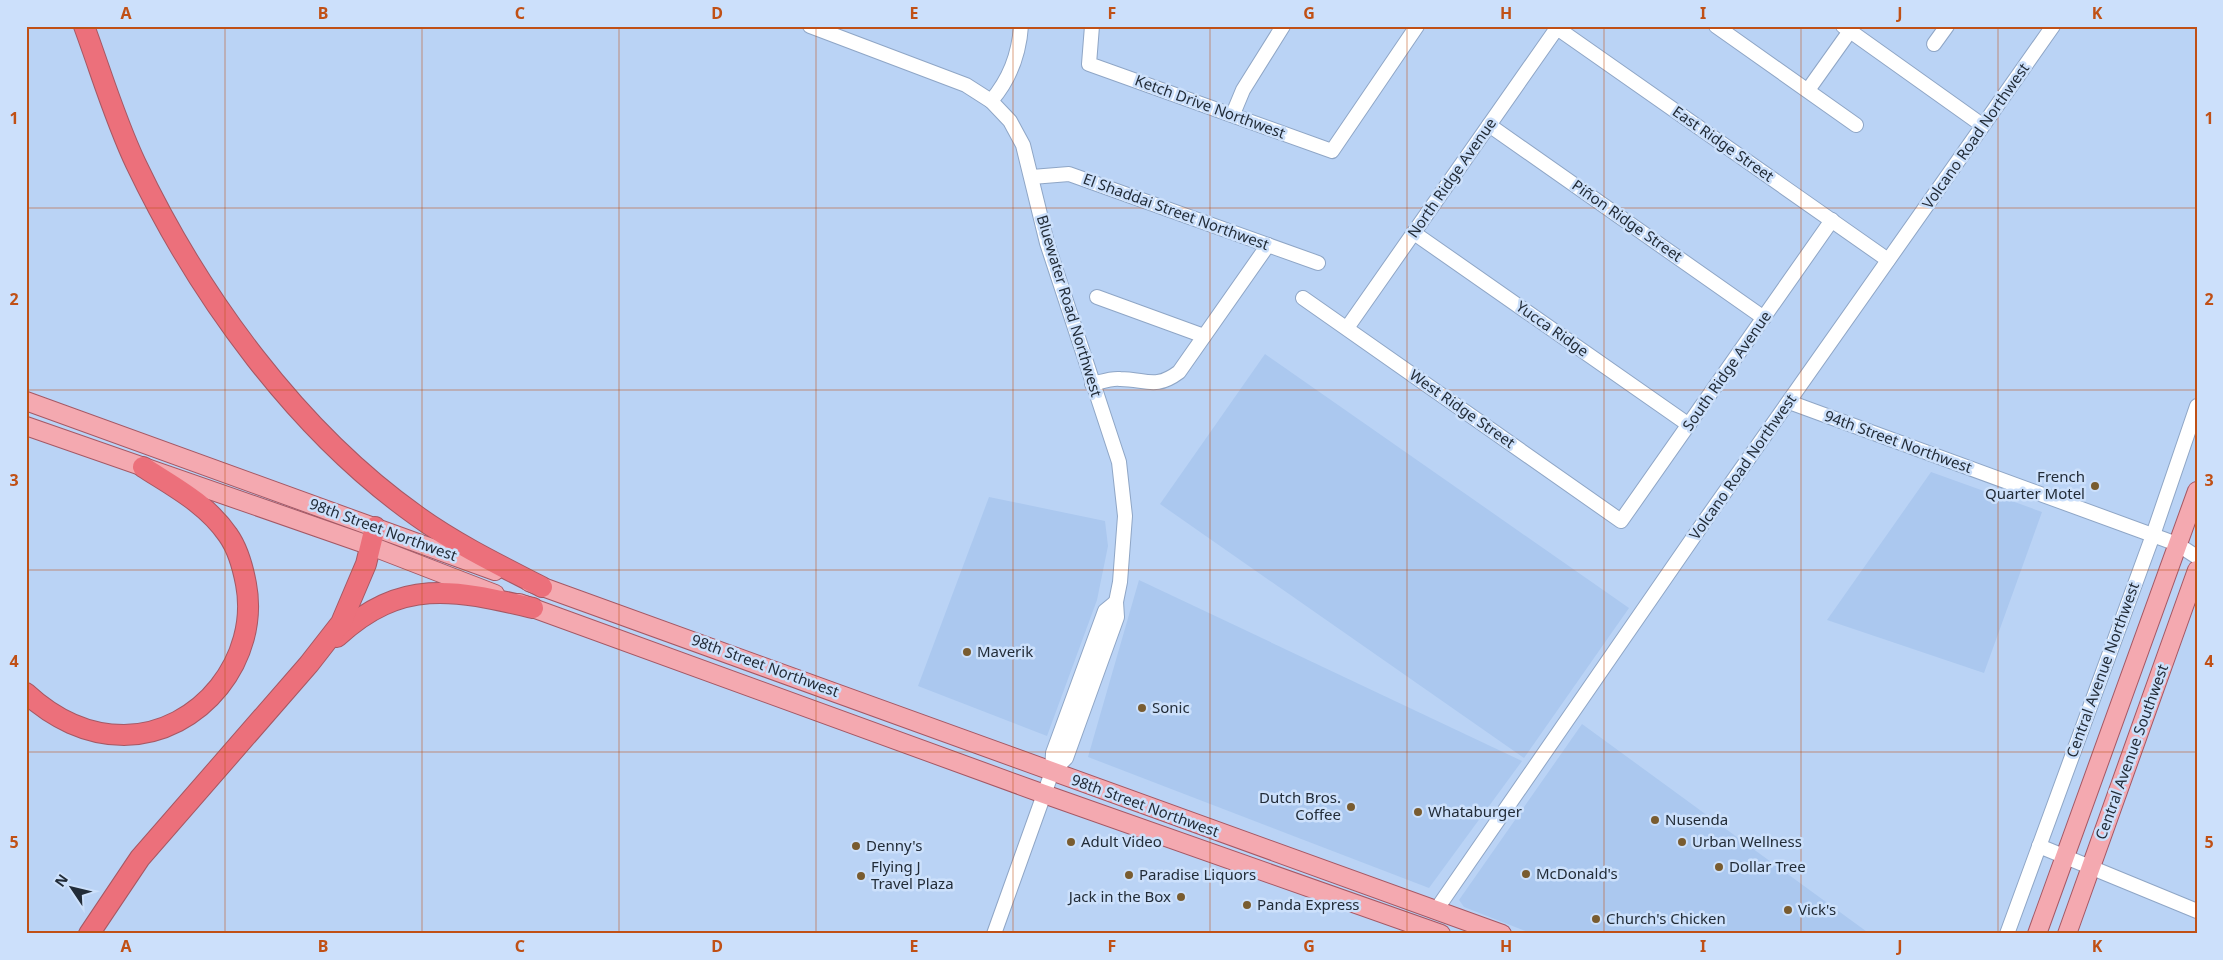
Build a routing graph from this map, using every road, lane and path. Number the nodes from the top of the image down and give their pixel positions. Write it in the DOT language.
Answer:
graph roads {
  1 [pos="84,26"];
  2 [pos="810,26"];
  3 [pos="1022,26"];
  4 [pos="1092,26"];
  5 [pos="1283,26"];
  6 [pos="1417,26"];
  7 [pos="1716,26"];
  8 [pos="1947,26"];
  9 [pos="2054,26"];
  10 [pos="1557,28"];
  11 [pos="1846,29"];
  12 [pos="1934,44"];
  13 [pos="1808,90"];
  14 [pos="991,101"];
  15 [pos="1233,114"];
  16 [pos="1490,125"];
  17 [pos="1856,125"];
  18 [pos="1982,125"];
  19 [pos="1032,177"];
  20 [pos="1832,220"];
  21 [pos="1414,233"];
  22 [pos="1268,244"];
  23 [pos="1888,260"];
  24 [pos="1318,263"];
  25 [pos="1097,297"];
  26 [pos="1303,298"];
  27 [pos="1764,318"];
  28 [pos="1347,328"];
  29 [pos="1204,336"];
  30 [pos="1092,384"];
  31 [pos="28,402"];
  32 [pos="1788,402"];
  33 [pos="2197,406"];
  34 [pos="1689,425"];
  35 [pos="30,427"];
  36 [pos="143,467"];
  37 [pos="2197,490"];
  38 [pos="1621,522"];
  39 [pos="2152,535"];
  40 [pos="373,536"];
  41 [pos="2177,544"];
  42 [pos="2197,557"];
  43 [pos="2197,570"];
  44 [pos="542,587"];
  45 [pos="533,608"];
  46 [pos="309,664"];
  47 [pos="26,693"];
  48 [pos="1052,772"];
  49 [pos="1044,794"];
  50 [pos="2039,846"];
  51 [pos="2065,856"];
  52 [pos="2091,866"];
  53 [pos="1359,905"];
  54 [pos="1436,910"];
  55 [pos="2197,911"];
  56 [pos="89,934"];
  57 [pos="994,934"];
  58 [pos="1441,934"];
  59 [pos="1502,934"];
  60 [pos="2007,934"];
  61 [pos="2037,934"];
  62 [pos="2067,934"];
  1 -- 44 [label="highway"];
  2 -- 14 [label="street, Bluewater Road Northwest"];
  3 -- 14 [label="street"];
  4 -- 15 [label="street, Ketch Drive Northwest"];
  5 -- 15 [label="street"];
  6 -- 15 [label="street, Ketch Drive Northwest"];
  7 -- 13 [label="street"];
  8 -- 12 [label="street"];
  9 -- 18 [label="street, Volcano Road Northwest"];
  10 -- 16 [label="street, North Ridge Avenue"];
  10 -- 20 [label="street, East Ridge Street"];
  11 -- 13 [label="street"];
  11 -- 18 [label="street"];
  13 -- 17 [label="street"];
  14 -- 19 [label="street, Bluewater Road Northwest"];
  16 -- 21 [label="street, North Ridge Avenue"];
  16 -- 27 [label="street, Piñon Ridge Street"];
  18 -- 23 [label="street, Volcano Road Northwest"];
  19 -- 22 [label="street, El Shaddai Street Northwest"];
  19 -- 30 [label="street, Bluewater Road Northwest"];
  20 -- 23 [label="street, East Ridge Street"];
  20 -- 27 [label="street, South Ridge Avenue"];
  21 -- 28 [label="street, North Ridge Avenue"];
  21 -- 34 [label="street, Yucca Ridge"];
  22 -- 24 [label="street, El Shaddai Street Northwest"];
  22 -- 29 [label="street"];
  23 -- 32 [label="street, Volcano Road Northwest"];
  25 -- 29 [label="street"];
  26 -- 28 [label="street, West Ridge Street"];
  27 -- 34 [label="street, South Ridge Avenue"];
  28 -- 38 [label="street, West Ridge Street"];
  29 -- 30 [label="street"];
  30 -- 48 [label="street, Bluewater Road Northwest"];
  31 -- 40 [label="main road, 98th Street Northwest"];
  32 -- 39 [label="street, 94th Street Northwest"];
  32 -- 54 [label="street, Volcano Road Northwest"];
  33 -- 39 [label="street, Central Avenue Northwest"];
  34 -- 38 [label="street, South Ridge Avenue"];
  35 -- 36 [label="main road, 98th Street Northwest"];
  36 -- 40 [label="main road, 98th Street Northwest"];
  36 -- 47 [label="highway"];
  37 -- 41 [label="main road, Central Avenue Northwest"];
  39 -- 41 [label="street, 94th Street Northwest"];
  39 -- 50 [label="street, Central Avenue Northwest"];
  40 -- 44 [label="main road, 98th Street Northwest"];
  40 -- 45 [label="main road, 98th Street Northwest"];
  40 -- 46 [label="highway"];
  41 -- 42 [label="street, 94th Street Northwest"];
  41 -- 51 [label="main road, Central Avenue Northwest"];
  43 -- 52 [label="main road, Central Avenue Southwest"];
  44 -- 48 [label="main road, 98th Street Northwest"];
  45 -- 46 [label="highway"];
  45 -- 49 [label="main road, 98th Street Northwest"];
  46 -- 56 [label="highway"];
  48 -- 49 [label="street, Bluewater Road Northwest"];
  48 -- 54 [label="main road, 98th Street Northwest"];
  49 -- 53 [label="main road, 98th Street Northwest"];
  49 -- 57 [label="street, Bluewater Road Northwest"];
  50 -- 51 [label="street"];
  50 -- 60 [label="street, Central Avenue Northwest"];
  51 -- 52 [label="street"];
  51 -- 61 [label="main road, Central Avenue Northwest"];
  52 -- 55 [label="street"];
  52 -- 62 [label="main road, Central Avenue Southwest"];
  53 -- 54 [label="main road"];
  53 -- 58 [label="main road, 98th Street Northwest"];
  54 -- 59 [label="main road, 98th Street Northwest"];
}
